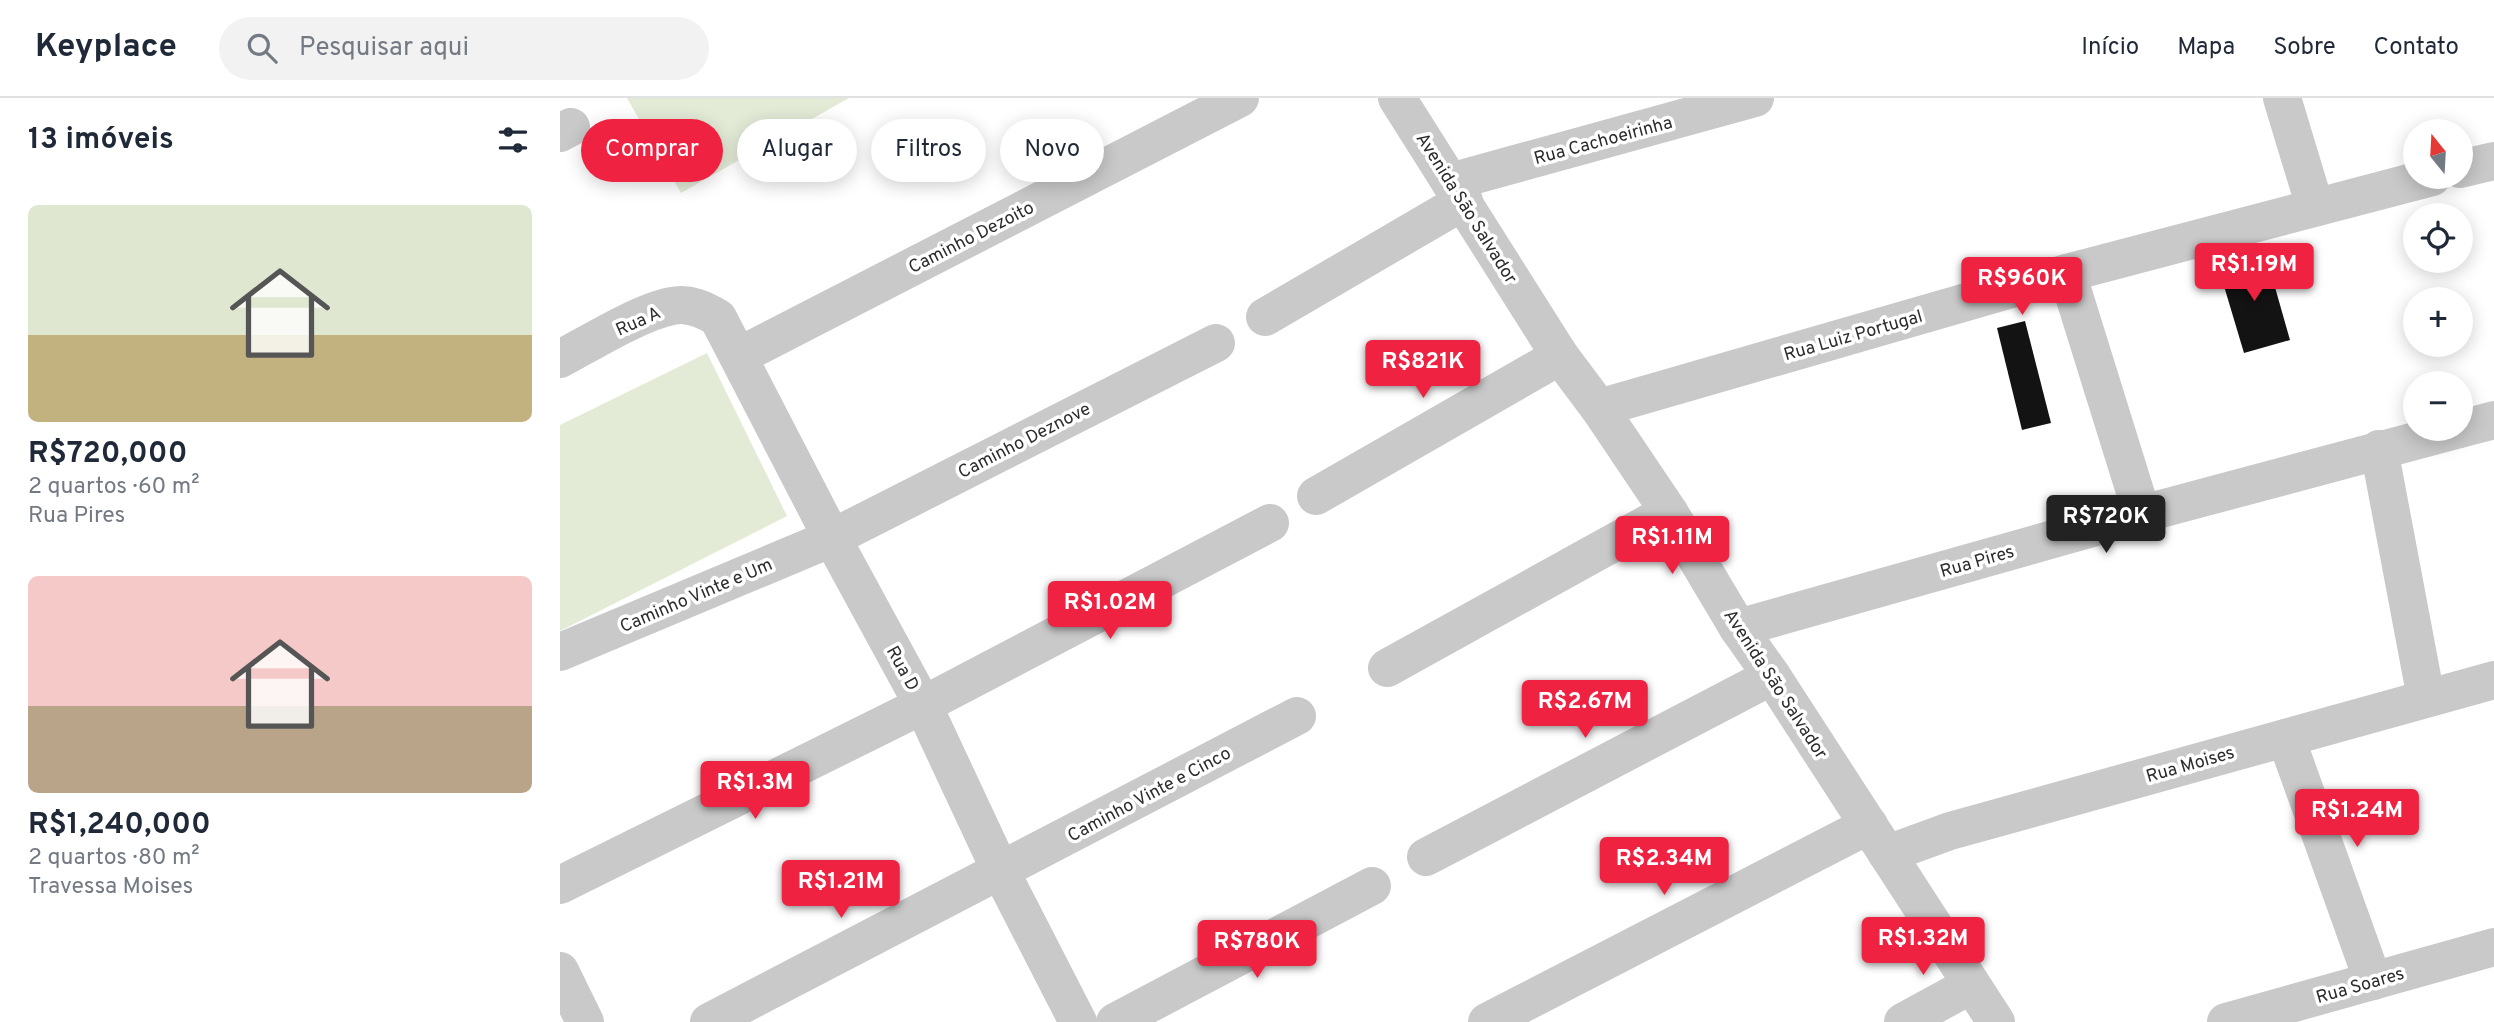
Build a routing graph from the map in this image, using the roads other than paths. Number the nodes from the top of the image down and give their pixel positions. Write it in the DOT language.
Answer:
graph roads {
  1 [pos="1240,98"];
  2 [pos="1397,98"];
  3 [pos="1755,98"];
  4 [pos="2282,98"];
  5 [pos="2494,161"];
  6 [pos="2473,166"];
  7 [pos="2403,184"];
  8 [pos="1457,192"];
  9 [pos="2315,207"];
  10 [pos="2067,272"];
  11 [pos="1265,317"];
  12 [pos="718,318"];
  13 [pos="1216,343"];
  14 [pos="739,356"];
  15 [pos="1560,356"];
  16 [pos="560,359"];
  17 [pos="1599,408"];
  18 [pos="2494,420"];
  19 [pos="2473,426"];
  20 [pos="2411,441"];
  21 [pos="2379,449"];
  22 [pos="1316,496"];
  23 [pos="1669,512"];
  24 [pos="2142,514"];
  25 [pos="1270,523"];
  26 [pos="832,537"];
  27 [pos="1738,628"];
  28 [pos="560,652"];
  29 [pos="1387,668"];
  30 [pos="1772,676"];
  31 [pos="2494,680"];
  32 [pos="2426,698"];
  33 [pos="923,705"];
  34 [pos="1297,716"];
  35 [pos="2286,738"];
  36 [pos="1878,840"];
  37 [pos="1426,857"];
  38 [pos="1001,872"];
  39 [pos="560,885"];
  40 [pos="1372,886"];
  41 [pos="2494,947"];
  42 [pos="560,971"];
  43 [pos="2373,981"];
  44 [pos="1971,985"];
  45 [pos="585,1022"];
  46 [pos="709,1022"];
  47 [pos="1079,1022"];
  48 [pos="1115,1022"];
  49 [pos="1487,1022"];
  50 [pos="1903,1022"];
  51 [pos="1996,1022"];
  52 [pos="2226,1022"];
  1 -- 14 [label="street, Caminho Dezoito"];
  2 -- 8 [label="street, Avenida São Salvador"];
  3 -- 8 [label="street, Rua Cachoeirinha"];
  4 -- 9 [label="street"];
  5 -- 6 [label="street"];
  7 -- 9 [label="street, Rua Luiz Portugal"];
  8 -- 11 [label="street"];
  8 -- 15 [label="street, Avenida São Salvador"];
  9 -- 10 [label="street, Rua Luiz Portugal"];
  10 -- 17 [label="street, Rua Luiz Portugal"];
  10 -- 24 [label="street"];
  12 -- 14 [label="street, Rua D"];
  12 -- 16 [label="street, Rua A"];
  13 -- 26 [label="street, Caminho Deznove"];
  14 -- 26 [label="street, Rua D"];
  15 -- 17 [label="street, Avenida São Salvador"];
  15 -- 22 [label="street"];
  17 -- 23 [label="street, Avenida São Salvador"];
  18 -- 19 [label="street, Rua Pires"];
  20 -- 21 [label="street, Rua Pires"];
  21 -- 24 [label="street, Rua Pires"];
  21 -- 32 [label="street"];
  23 -- 27 [label="street, Avenida São Salvador"];
  23 -- 29 [label="street"];
  24 -- 27 [label="street, Rua Pires"];
  25 -- 33 [label="street"];
  26 -- 28 [label="street, Caminho Vinte e Um"];
  26 -- 33 [label="street, Rua D"];
  27 -- 30 [label="street, Avenida São Salvador"];
  30 -- 36 [label="street, Avenida São Salvador"];
  30 -- 37 [label="street"];
  31 -- 32 [label="street, Rua Moises"];
  32 -- 35 [label="street, Rua Moises"];
  33 -- 38 [label="street, Rua D"];
  33 -- 39 [label="street"];
  34 -- 38 [label="street, Caminho Vinte e Cinco"];
  35 -- 36 [label="street, Rua Moises"];
  35 -- 43 [label="street"];
  36 -- 44 [label="street, Avenida São Salvador"];
  36 -- 49 [label="street, Rua Moises"];
  38 -- 46 [label="street, Caminho Vinte e Cinco"];
  38 -- 47 [label="street, Rua D"];
  40 -- 48 [label="street"];
  41 -- 43 [label="street, Rua Soares"];
  42 -- 45 [label="street"];
  43 -- 52 [label="street, Rua Soares"];
  44 -- 50 [label="street"];
  44 -- 51 [label="street, Avenida São Salvador"];
}
